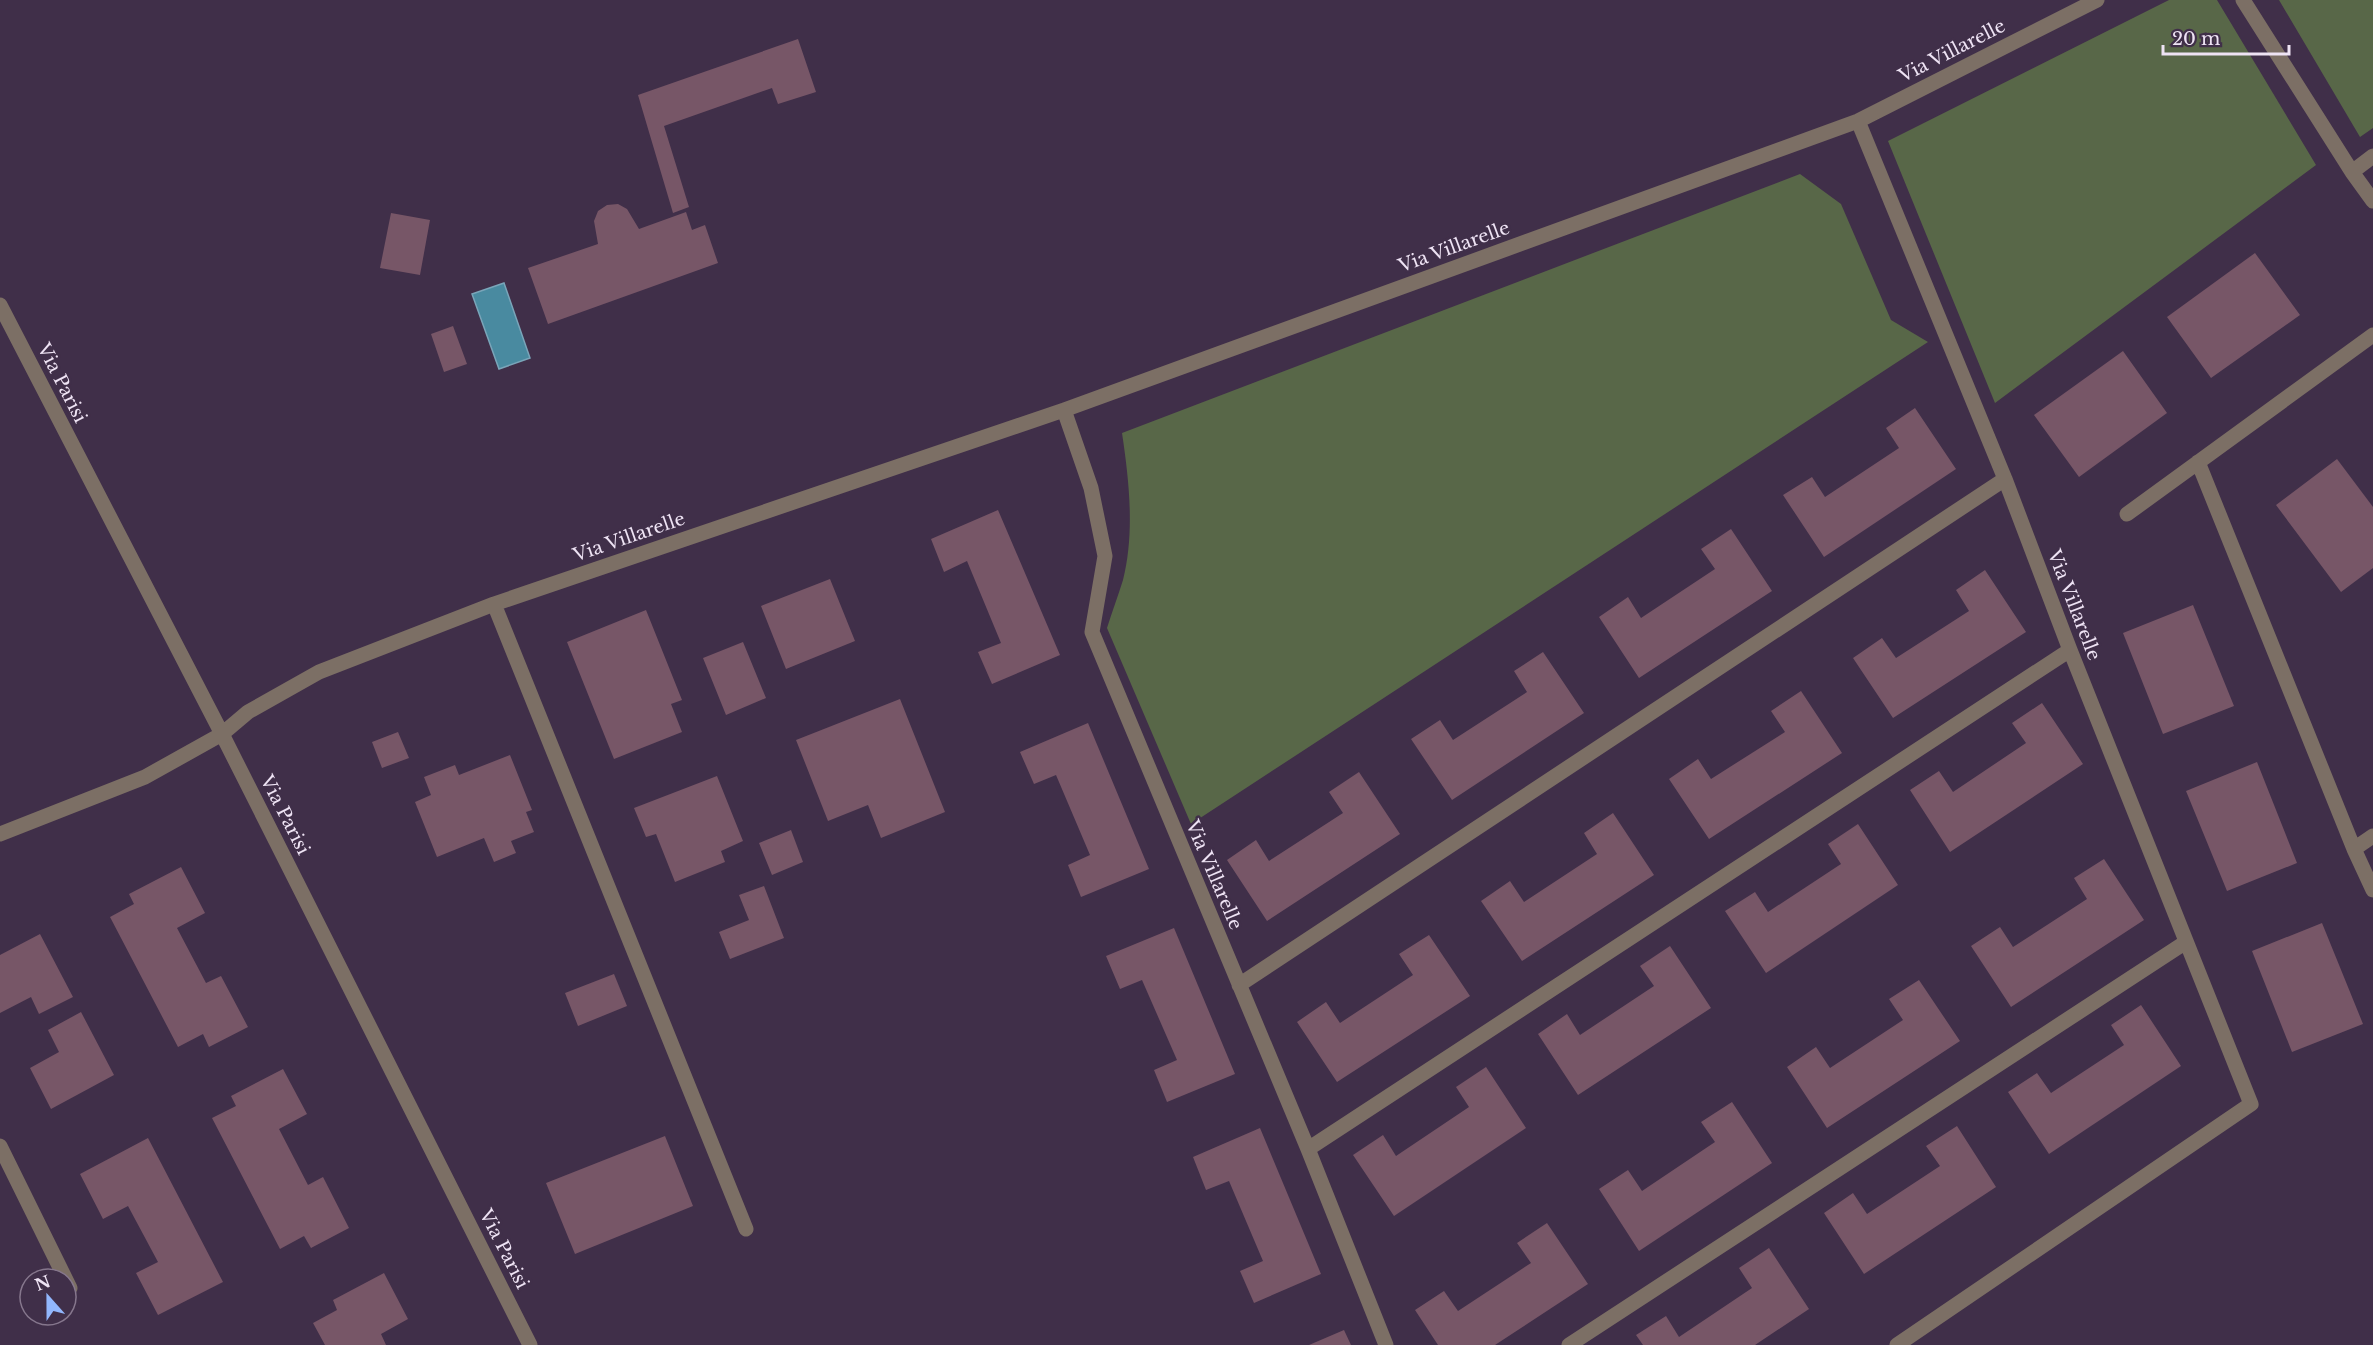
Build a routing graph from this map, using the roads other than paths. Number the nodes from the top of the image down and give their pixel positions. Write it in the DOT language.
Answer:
graph roads {
  1 [pos="2097,0"];
  2 [pos="2243,0"];
  3 [pos="1858,121"];
  4 [pos="2373,156"];
  5 [pos="2352,172"];
  6 [pos="2373,201"];
  7 [pos="0,305"];
  8 [pos="2373,335"];
  9 [pos="1064,410"];
  10 [pos="2198,462"];
  11 [pos="2005,479"];
  12 [pos="2127,514"];
  13 [pos="494,604"];
  14 [pos="2070,650"];
  15 [pos="222,734"];
  16 [pos="0,834"];
  17 [pos="2373,836"];
  18 [pos="2354,849"];
  19 [pos="2373,890"];
  20 [pos="2186,942"];
  21 [pos="1239,985"];
  22 [pos="0,1146"];
  23 [pos="1308,1149"];
  24 [pos="746,1229"];
  25 [pos="60,1267"];
  26 [pos="530,1345"];
  27 [pos="1386,1345"];
  28 [pos="1569,1345"];
  29 [pos="1897,1345"];
  1 -- 3 [label="street, Via Villarelle"];
  2 -- 5 [label="street"];
  3 -- 9 [label="street, Via Villarelle"];
  3 -- 11 [label="street, Via Villarelle"];
  4 -- 5 [label="street"];
  5 -- 6 [label="street"];
  7 -- 15 [label="street, Via Parisi"];
  8 -- 10 [label="street"];
  9 -- 13 [label="street, Via Villarelle"];
  9 -- 21 [label="street, Via Villarelle"];
  10 -- 12 [label="street"];
  10 -- 18 [label="street"];
  11 -- 14 [label="street, Via Villarelle"];
  11 -- 21 [label="street"];
  13 -- 15 [label="street, Via Villarelle"];
  13 -- 24 [label="street"];
  14 -- 20 [label="street, Via Villarelle"];
  14 -- 23 [label="street"];
  15 -- 16 [label="street, Via Villarelle"];
  15 -- 26 [label="street, Via Parisi"];
  17 -- 18 [label="street"];
  18 -- 19 [label="street"];
  20 -- 28 [label="street"];
  20 -- 29 [label="street, Via Villarelle"];
  21 -- 23 [label="street, Via Villarelle"];
  22 -- 25 [label="street"];
  23 -- 27 [label="street, Via Villarelle"];
}
